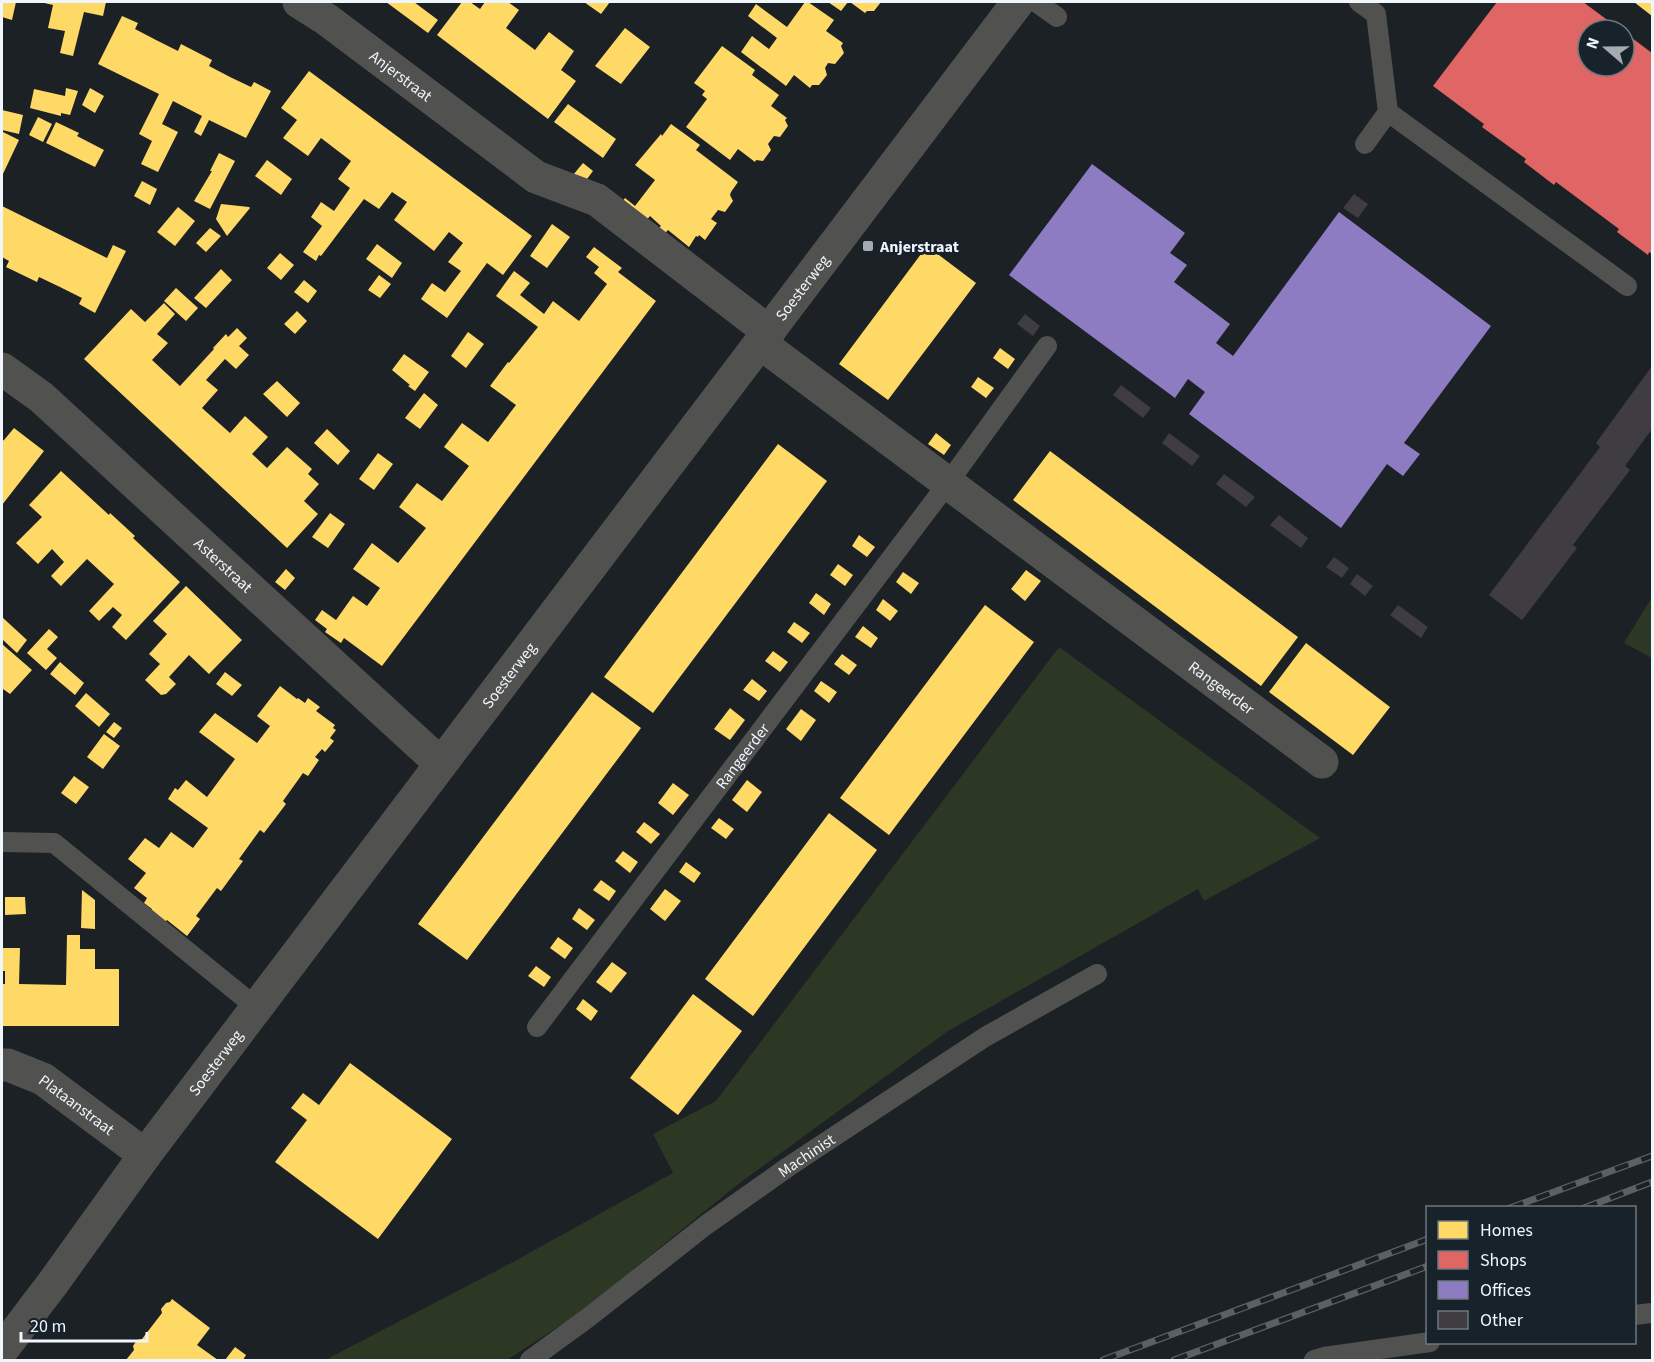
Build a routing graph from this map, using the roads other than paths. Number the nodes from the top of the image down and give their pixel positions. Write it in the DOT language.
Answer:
graph roads {
  1 [pos="299,2"];
  2 [pos="1018,2"];
  3 [pos="1036,2"];
  4 [pos="1359,2"];
  5 [pos="1057,17"];
  6 [pos="1388,112"];
  7 [pos="1365,144"];
  8 [pos="1627,286"];
  9 [pos="765,338"];
  10 [pos="1047,346"];
  11 [pos="2,369"];
  12 [pos="948,483"];
  13 [pos="1322,762"];
  14 [pos="441,764"];
  15 [pos="2,842"];
  16 [pos="1097,974"];
  17 [pos="257,1008"];
  18 [pos="537,1028"];
  19 [pos="2,1065"];
  20 [pos="145,1155"];
  21 [pos="1653,1313"];
  22 [pos="1636,1315"];
  23 [pos="1426,1343"];
  24 [pos="2,1350"];
  25 [pos="530,1360"];
  26 [pos="1314,1360"];
  1 -- 9 [label="street, Anjerstraat"];
  2 -- 9 [label="street, Soesterweg"];
  3 -- 5 [label="lane"];
  4 -- 6 [label="lane"];
  6 -- 7 [label="lane"];
  6 -- 8 [label="lane"];
  9 -- 12 [label="street, Rangeerder"];
  9 -- 14 [label="street, Soesterweg"];
  10 -- 12 [label="lane, Rangeerder"];
  11 -- 14 [label="street, Asterstraat"];
  12 -- 13 [label="street, Rangeerder"];
  12 -- 18 [label="lane, Rangeerder"];
  14 -- 17 [label="street, Soesterweg"];
  15 -- 17 [label="lane"];
  16 -- 25 [label="lane, Machinist"];
  17 -- 20 [label="street, Soesterweg"];
  19 -- 20 [label="street, Plataanstraat"];
  20 -- 24 [label="street, Soesterweg"];
  21 -- 22 [label="lane"];
  23 -- 26 [label="lane"];
}
